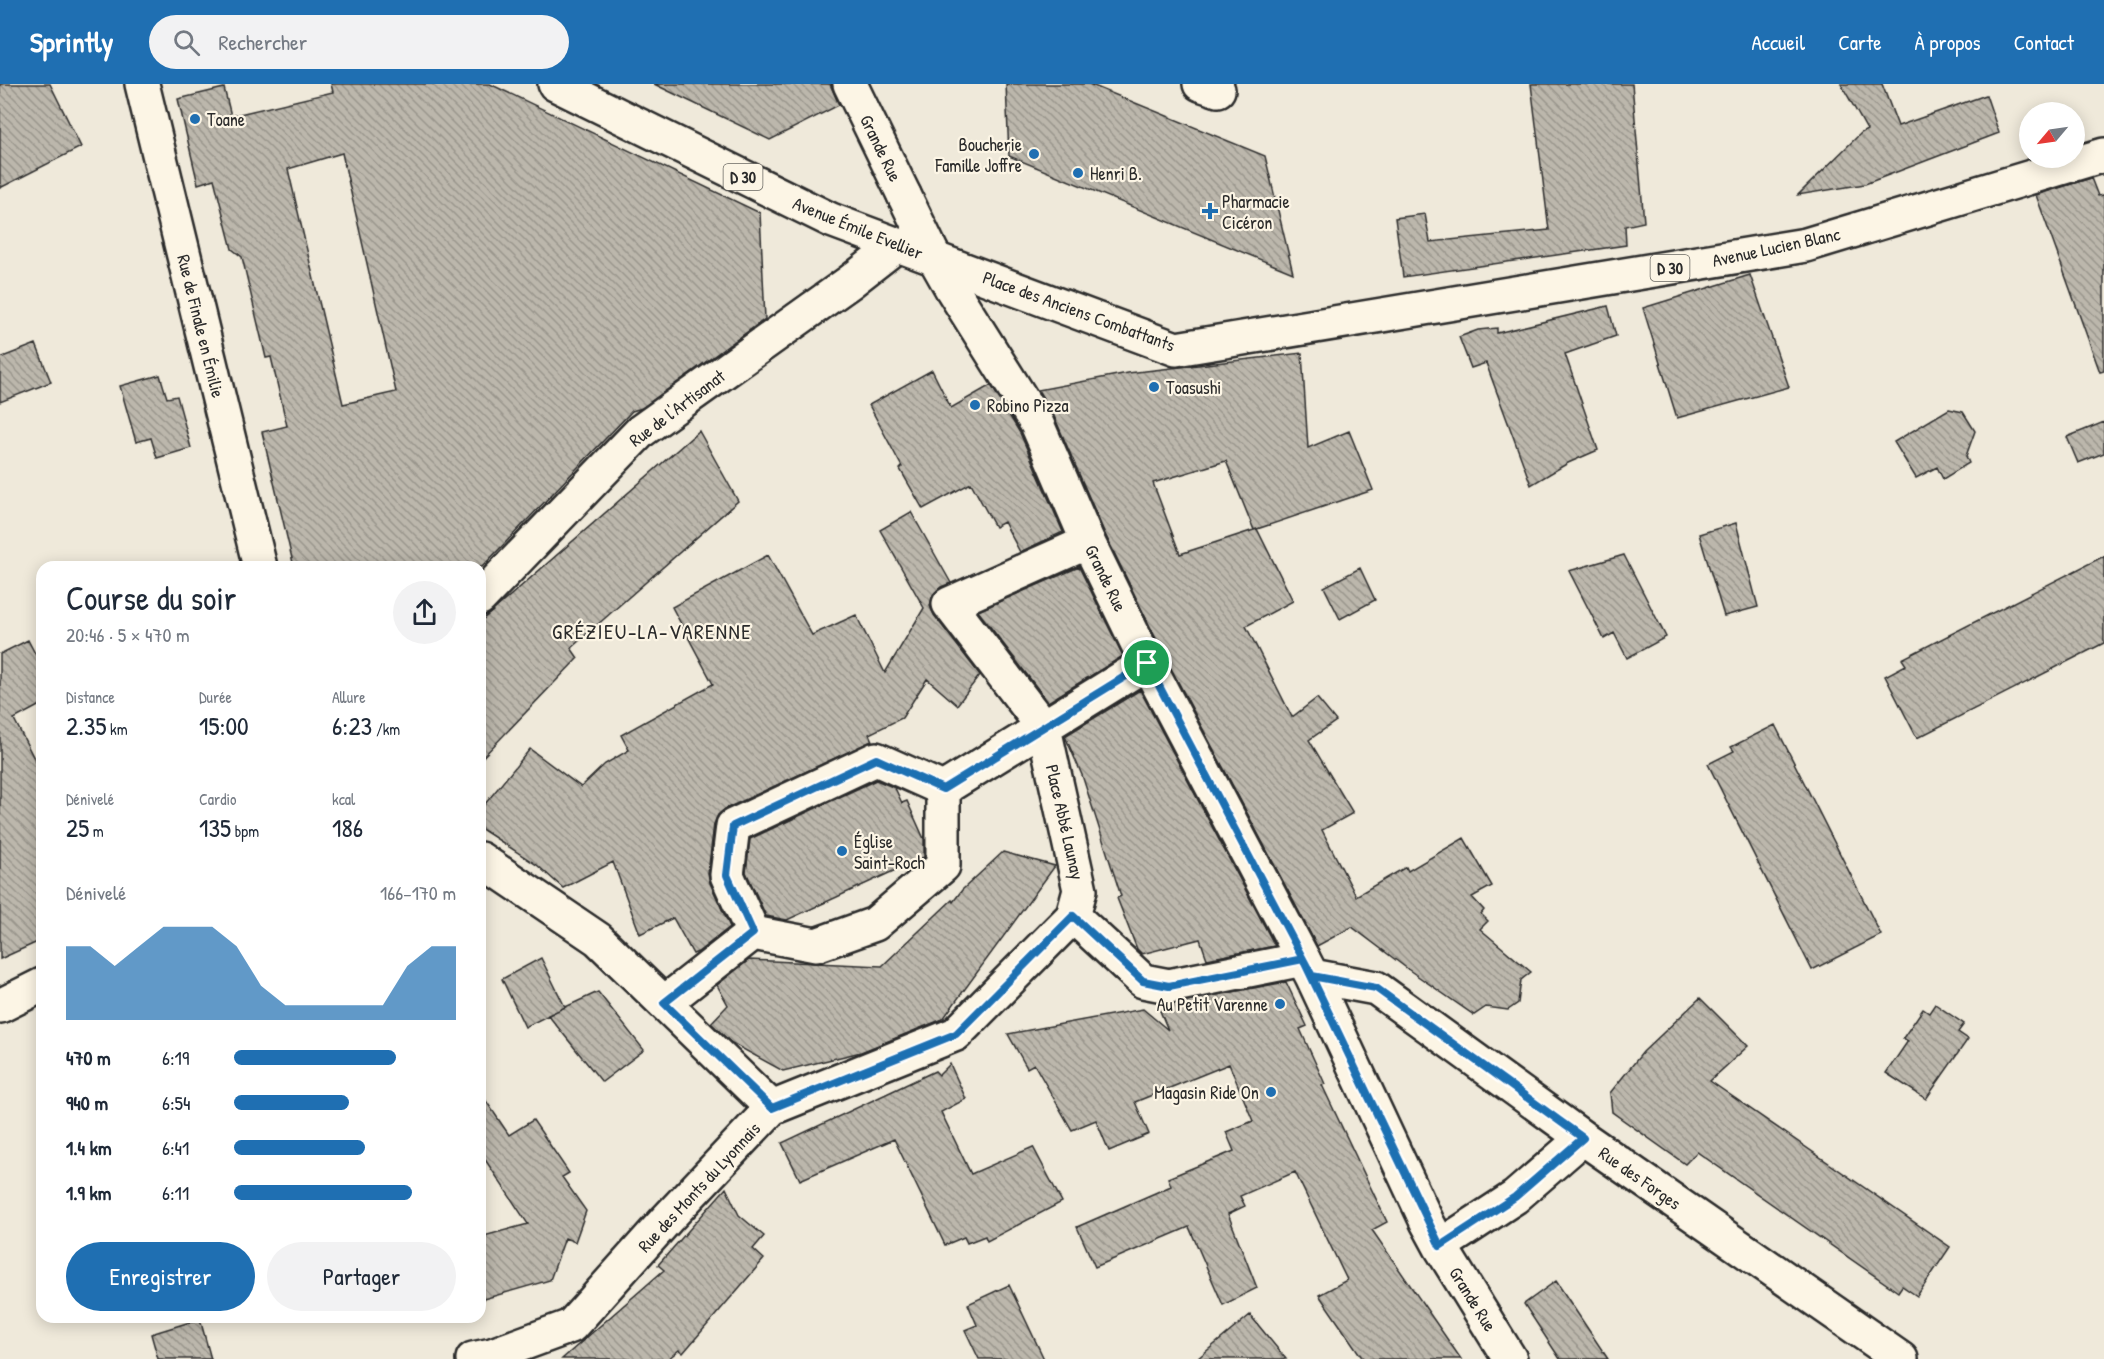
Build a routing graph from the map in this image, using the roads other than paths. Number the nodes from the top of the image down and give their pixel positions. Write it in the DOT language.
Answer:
graph roads {
  1 [pos="142,84"];
  2 [pos="555,84"];
  3 [pos="850,84"];
  4 [pos="2104,155"];
  5 [pos="896,246"];
  6 [pos="935,259"];
  7 [pos="1226,340"];
  8 [pos="1088,542"];
  9 [pos="259,561"];
  10 [pos="486,592"];
  11 [pos="1147,663"];
  12 [pos="1044,728"];
  13 [pos="943,789"];
  14 [pos="486,863"];
  15 [pos="1073,916"];
  16 [pos="753,933"];
  17 [pos="1307,968"];
  18 [pos="36,988"];
  19 [pos="664,1003"];
  20 [pos="0,1006"];
  21 [pos="772,1108"];
  22 [pos="1583,1138"];
  23 [pos="1440,1246"];
  24 [pos="486,1358"];
  25 [pos="1510,1359"];
  26 [pos="1901,1359"];
  1 -- 9 [label="street, Rue de Finale en Émilie"];
  2 -- 5 [label="street, Avenue Émile Evellier / D 30"];
  3 -- 6 [label="street, Grande Rue"];
  4 -- 7 [label="street, Avenue Lucien Blanc / D 30"];
  5 -- 6 [label="street, Avenue Émile Evellier / D 30"];
  5 -- 10 [label="street, Rue de l'Artisanat"];
  6 -- 7 [label="street, Place des Anciens Combattants / D 30"];
  6 -- 8 [label="street, Grande Rue"];
  8 -- 11 [label="street, Grande Rue"];
  8 -- 12 [label="street, Place Abbé Launay"];
  11 -- 12 [label="street"];
  11 -- 17 [label="street, Grande Rue"];
  12 -- 13 [label="street"];
  12 -- 15 [label="street, Place Abbé Launay"];
  13 -- 16 [label="street"];
  13 -- 16 [label="street"];
  14 -- 19 [label="street"];
  15 -- 17 [label="street"];
  15 -- 21 [label="street, Rue des Monts du Lyonnais"];
  16 -- 19 [label="street"];
  17 -- 22 [label="street, Rue des Forges"];
  17 -- 23 [label="street, Grande Rue"];
  18 -- 20 [label="street"];
  19 -- 21 [label="street"];
  21 -- 24 [label="street, Rue des Monts du Lyonnais"];
  22 -- 23 [label="street"];
  22 -- 26 [label="street, Rue des Forges"];
  23 -- 25 [label="street, Grande Rue"];
}
